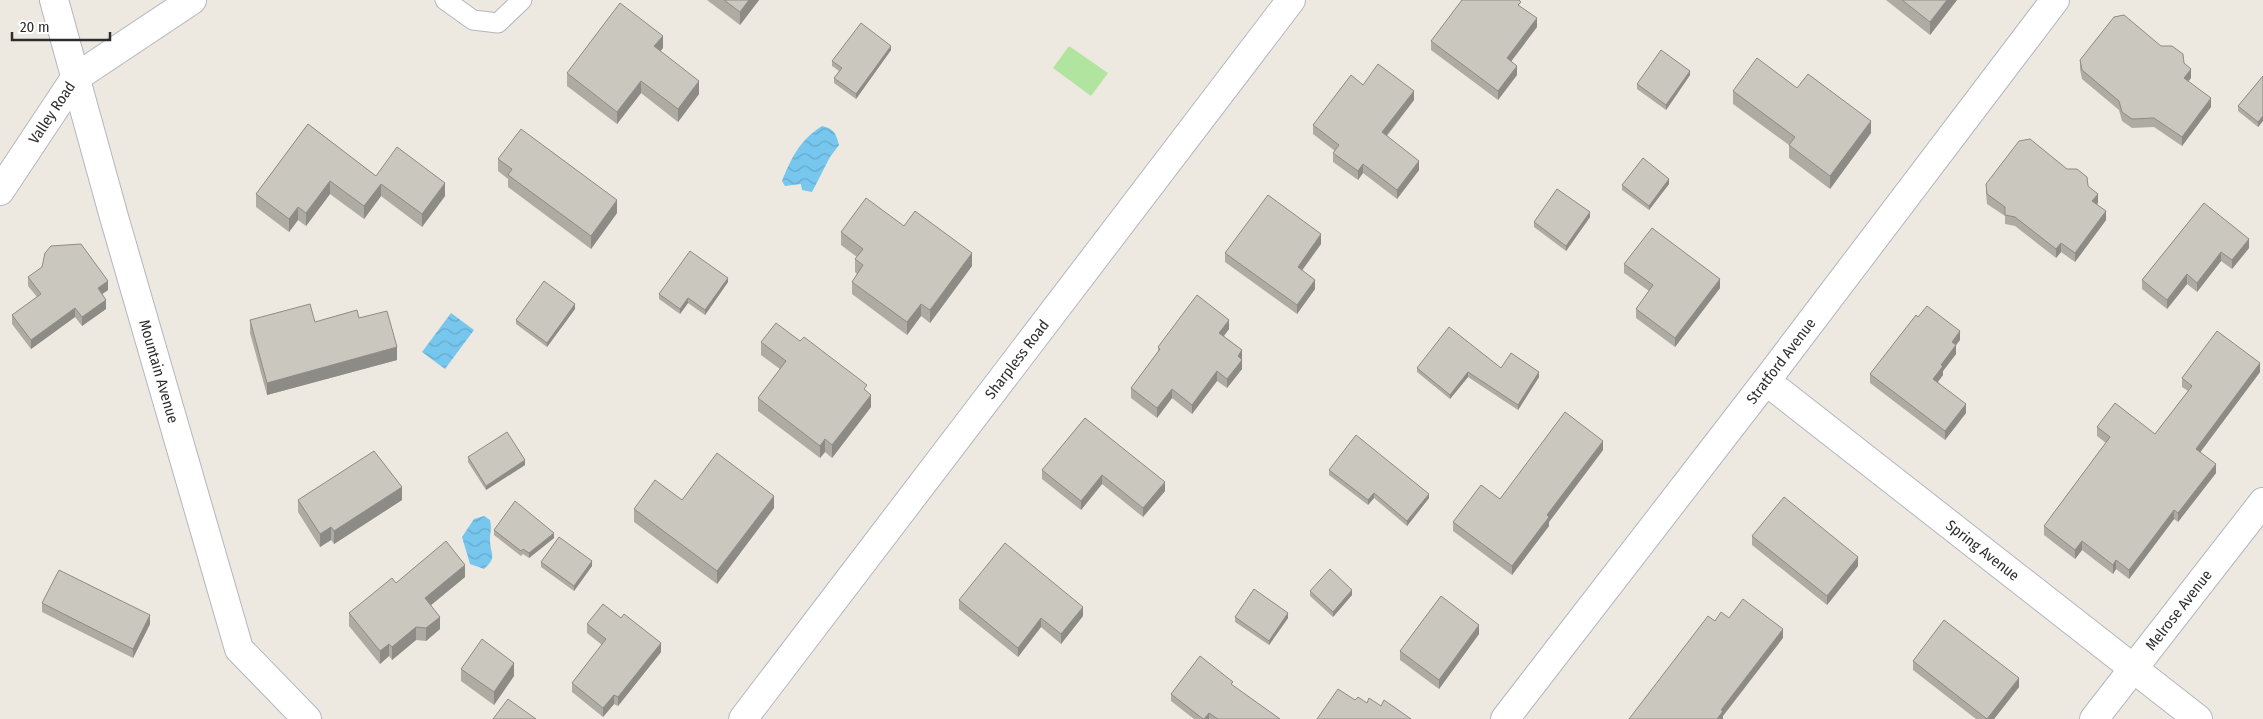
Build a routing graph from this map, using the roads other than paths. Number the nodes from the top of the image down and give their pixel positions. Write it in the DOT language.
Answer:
graph roads {
  1 [pos="54,0"];
  2 [pos="192,0"];
  3 [pos="445,0"];
  4 [pos="522,0"];
  5 [pos="1291,0"];
  6 [pos="2055,0"];
  7 [pos="75,78"];
  8 [pos="0,191"];
  9 [pos="1766,381"];
  10 [pos="2263,502"];
  11 [pos="2133,668"];
  12 [pos="307,719"];
  13 [pos="743,719"];
  14 [pos="1505,719"];
  15 [pos="2094,719"];
  16 [pos="2198,719"];
  1 -- 7 [label="street, Mountain Avenue"];
  2 -- 7 [label="street, Valley Road"];
  3 -- 4 [label="lane"];
  5 -- 13 [label="street, Sharpless Road"];
  6 -- 9 [label="street, Stratford Avenue"];
  7 -- 8 [label="street, Valley Road"];
  7 -- 12 [label="street, Mountain Avenue"];
  9 -- 11 [label="street, Spring Avenue"];
  9 -- 14 [label="street, Stratford Avenue"];
  10 -- 11 [label="street, Melrose Avenue"];
  11 -- 15 [label="street, Melrose Avenue"];
  11 -- 16 [label="street, Spring Avenue"];
}
